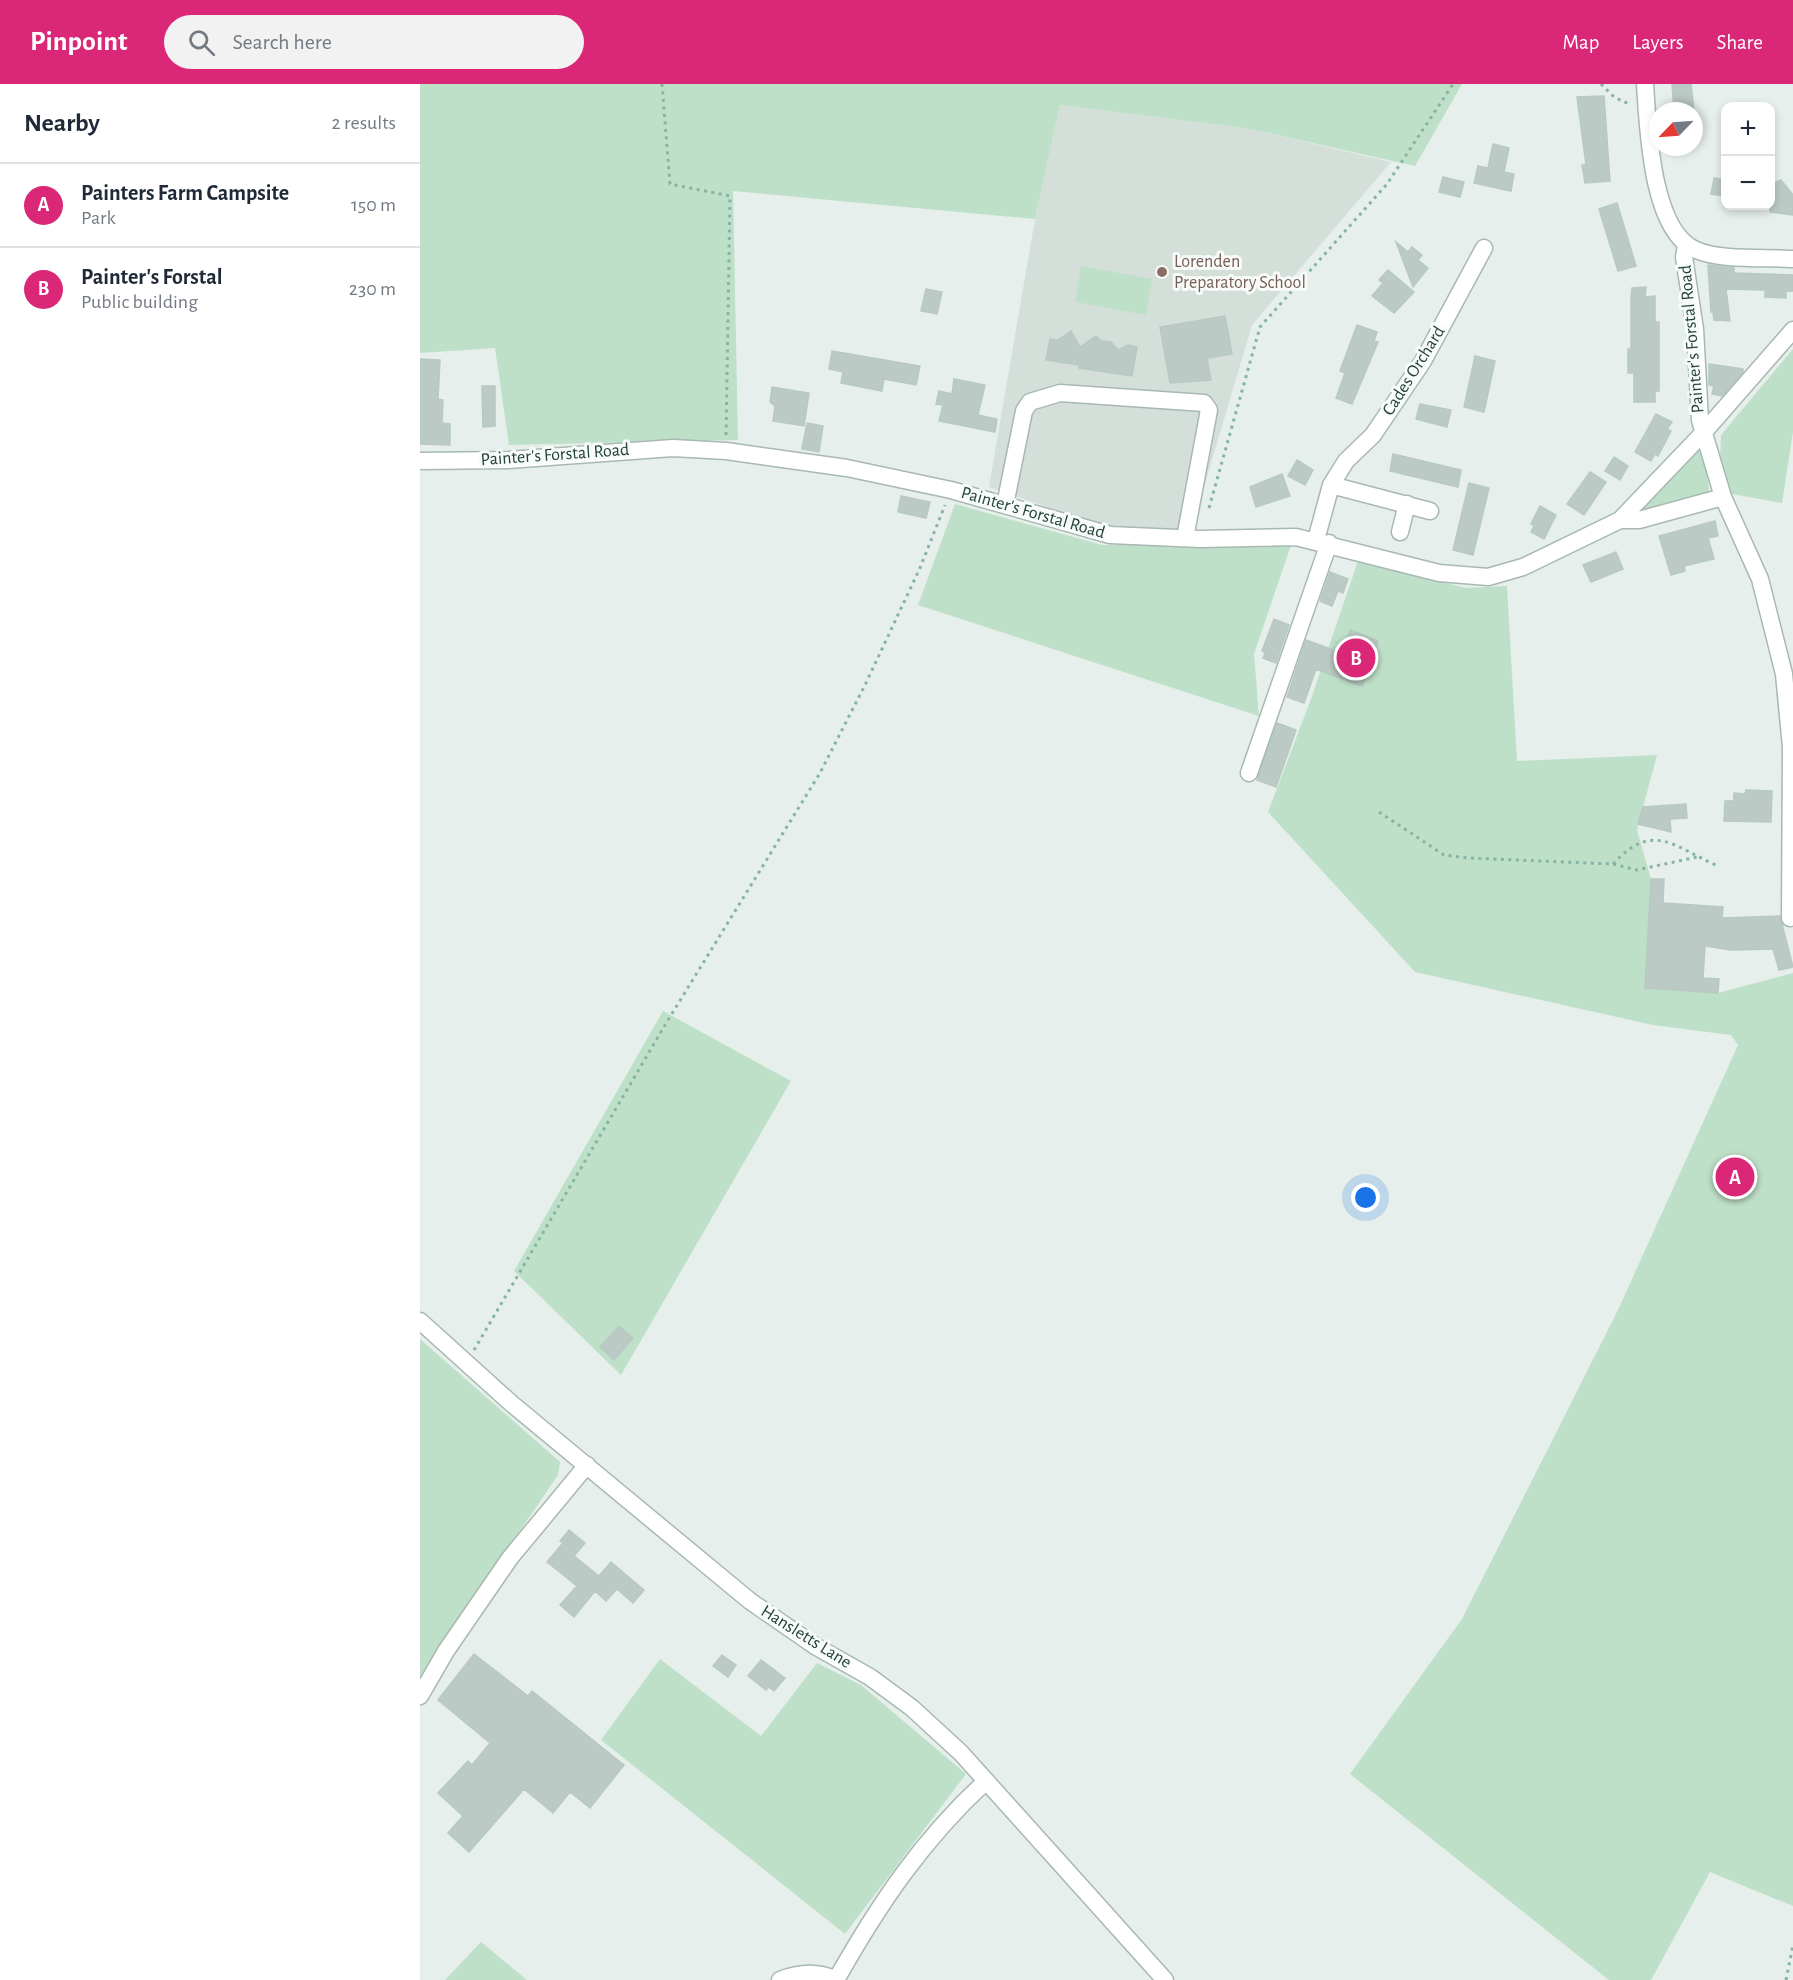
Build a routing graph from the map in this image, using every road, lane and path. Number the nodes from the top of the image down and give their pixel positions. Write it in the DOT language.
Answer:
graph roads {
  1 [pos="1453,84"];
  2 [pos="1601,84"];
  3 [pos="1645,84"];
  4 [pos="664,85"];
  5 [pos="1647,114"];
  6 [pos="1686,245"];
  7 [pos="1484,248"];
  8 [pos="1793,259"];
  9 [pos="1793,330"];
  10 [pos="1704,432"];
  11 [pos="726,451"];
  12 [pos="420,460"];
  13 [pos="1331,484"];
  14 [pos="951,490"];
  15 [pos="1723,497"];
  16 [pos="1407,504"];
  17 [pos="1005,505"];
  18 [pos="1430,511"];
  19 [pos="1620,520"];
  20 [pos="1400,532"];
  21 [pos="1192,538"];
  22 [pos="1322,541"];
  23 [pos="1249,773"];
  24 [pos="1379,812"];
  25 [pos="1697,856"];
  26 [pos="1613,864"];
  27 [pos="1718,866"];
  28 [pos="1790,918"];
  29 [pos="420,1321"];
  30 [pos="467,1362"];
  31 [pos="587,1465"];
  32 [pos="420,1696"];
  33 [pos="986,1781"];
  34 [pos="1793,1945"];
  35 [pos="780,1980"];
  36 [pos="1165,1980"];
  37 [pos="1786,1980"];
  1 -- 21 [label="path"];
  2 -- 5 [label="path"];
  3 -- 5 [label="street"];
  4 -- 11 [label="path"];
  5 -- 6 [label="street"];
  6 -- 8 [label="street"];
  6 -- 10 [label="street, Painter's Forstal Road"];
  7 -- 13 [label="street, Cades Orchard"];
  9 -- 10 [label="street, Painter's Forstal Road"];
  10 -- 15 [label="street"];
  10 -- 19 [label="street, Painter's Forstal Road"];
  11 -- 12 [label="street, Painter's Forstal Road"];
  11 -- 14 [label="street, Painter's Forstal Road"];
  13 -- 16 [label="street"];
  13 -- 22 [label="street, Cades Orchard"];
  14 -- 17 [label="street, Painter's Forstal Road"];
  14 -- 30 [label="path"];
  15 -- 19 [label="street"];
  15 -- 28 [label="street"];
  16 -- 18 [label="street"];
  16 -- 20 [label="street"];
  17 -- 21 [label="street, Painter's Forstal Road"];
  17 -- 21 [label="street"];
  19 -- 22 [label="street, Painter's Forstal Road"];
  21 -- 22 [label="street, Painter's Forstal Road"];
  22 -- 23 [label="street, Cades Orchard"];
  24 -- 26 [label="path"];
  25 -- 26 [label="path"];
  25 -- 26 [label="path"];
  25 -- 27 [label="path"];
  29 -- 30 [label="street, Hansletts Lane"];
  30 -- 31 [label="street, Hansletts Lane"];
  31 -- 32 [label="street"];
  31 -- 33 [label="street, Hansletts Lane"];
  33 -- 35 [label="street"];
  33 -- 36 [label="street, Hansletts Lane"];
  34 -- 37 [label="path"];
}
